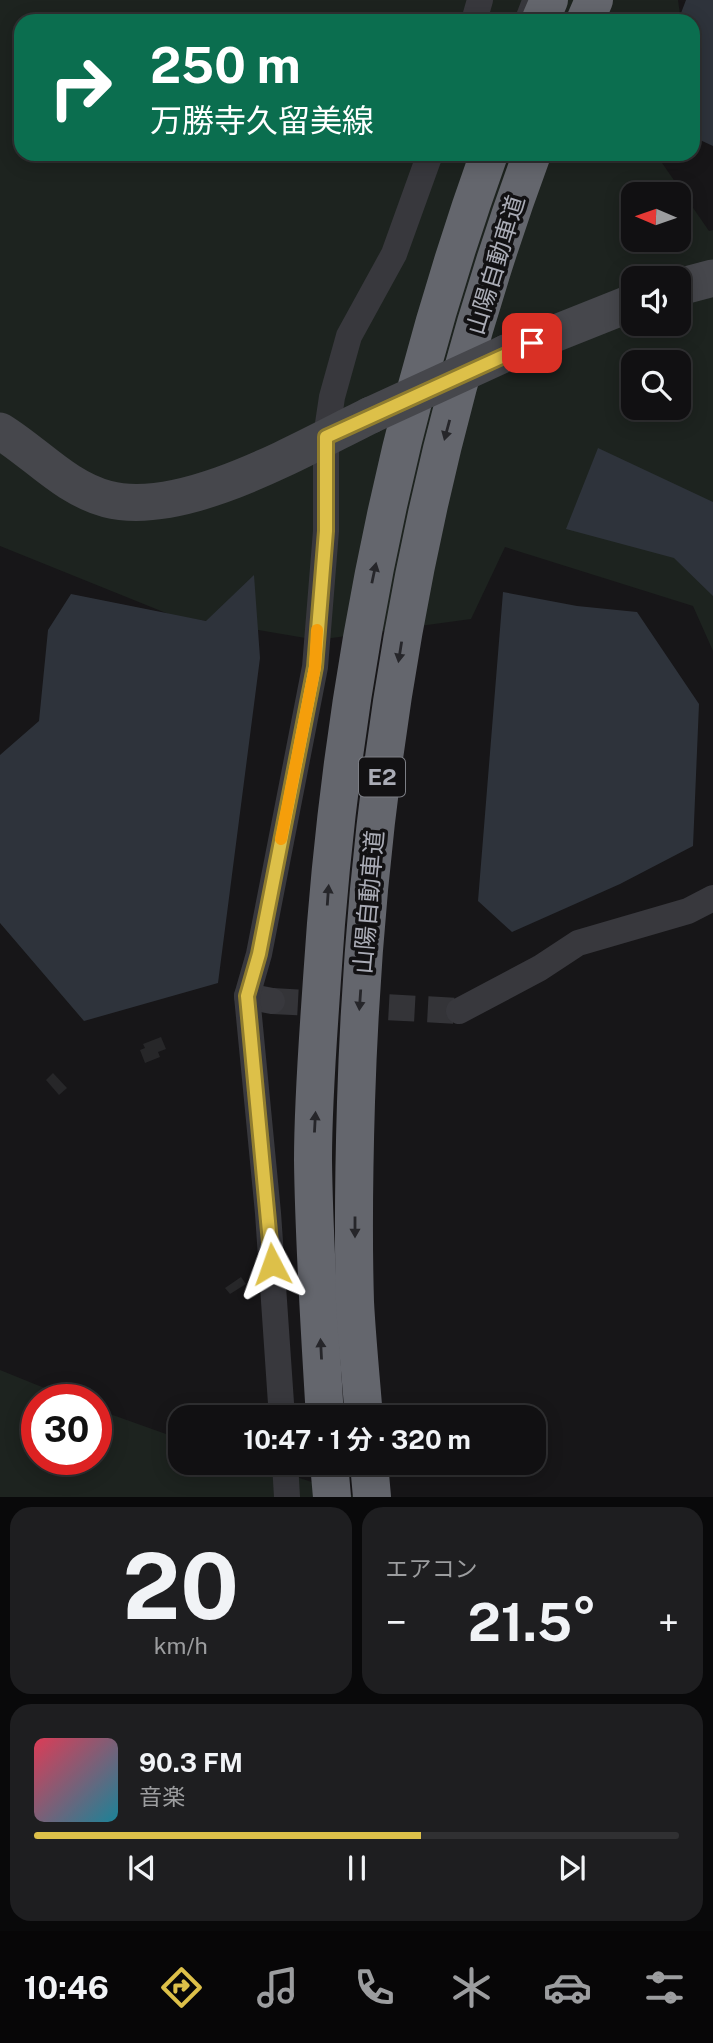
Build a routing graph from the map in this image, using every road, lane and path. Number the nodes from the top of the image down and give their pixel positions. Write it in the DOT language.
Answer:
graph roads {
  1 [pos="427,161"];
  2 [pos="480,161"];
  3 [pos="487,161"];
  4 [pos="529,161"];
  5 [pos="537,161"];
  6 [pos="464,225"];
  7 [pos="502,236"];
  8 [pos="713,278"];
  9 [pos="691,284"];
  10 [pos="621,307"];
  11 [pos="0,431"];
  12 [pos="326,437"];
  13 [pos="713,898"];
  14 [pos="458,1011"];
  15 [pos="281,1405"];
  16 [pos="324,1405"];
  17 [pos="363,1405"];
  18 [pos="286,1475"];
  19 [pos="330,1475"];
  20 [pos="370,1475"];
  21 [pos="287,1497"];
  22 [pos="332,1497"];
  23 [pos="372,1497"];
  1 -- 12 [label="street"];
  2 -- 6 [label="lane"];
  3 -- 6 [label="highway, 山陽自動車道 / E2"];
  4 -- 7 [label="highway, 山陽自動車道 / E2"];
  5 -- 7 [label="lane"];
  16 -- 6 [label="highway, 山陽自動車道 / E2, one-way"];
  7 -- 17 [label="highway, 山陽自動車道 / E2, one-way"];
  8 -- 9 [label="main road"];
  10 -- 12 [label="main road, bridge"];
  11 -- 12 [label="main road"];
  12 -- 15 [label="street"];
  13 -- 14 [label="street"];
  18 -- 21 [label="street"];
  19 -- 22 [label="highway"];
  20 -- 23 [label="highway"];
}
